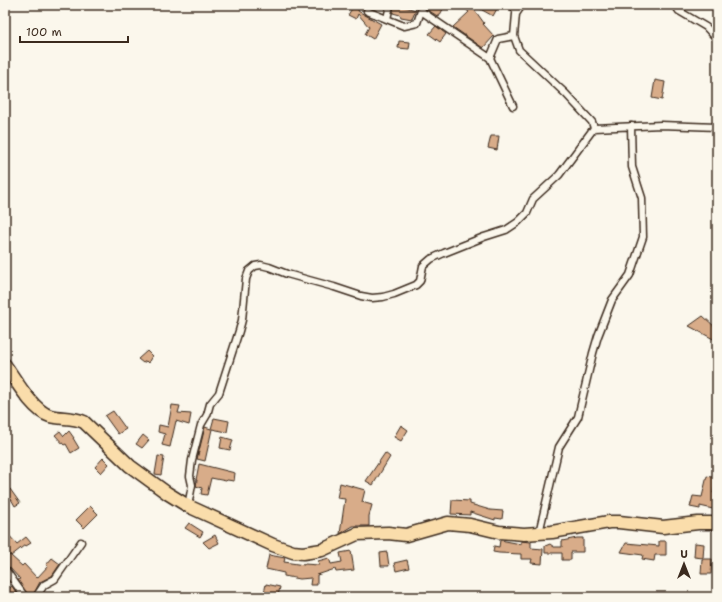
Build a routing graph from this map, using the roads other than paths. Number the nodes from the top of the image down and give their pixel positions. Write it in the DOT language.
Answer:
graph roads {
  1 [pos="390,5"];
  2 [pos="512,5"];
  3 [pos="522,5"];
  4 [pos="675,5"];
  5 [pos="422,8"];
  6 [pos="367,11"];
  7 [pos="517,12"];
  8 [pos="387,19"];
  9 [pos="514,36"];
  10 [pos="717,39"];
  11 [pos="490,58"];
  12 [pos="514,106"];
  13 [pos="631,126"];
  14 [pos="717,127"];
  15 [pos="594,128"];
  16 [pos="5,365"];
  17 [pos="188,506"];
  18 [pos="717,523"];
  19 [pos="539,533"];
  20 [pos="81,542"];
  21 [pos="5,569"];
  22 [pos="25,597"];
  23 [pos="36,597"];
  1 -- 8 [label="street"];
  2 -- 7 [label="street"];
  3 -- 7 [label="street"];
  4 -- 10 [label="street"];
  5 -- 8 [label="street"];
  5 -- 11 [label="street"];
  6 -- 8 [label="street"];
  7 -- 9 [label="street"];
  9 -- 11 [label="street"];
  9 -- 15 [label="street"];
  11 -- 12 [label="street"];
  13 -- 14 [label="street"];
  13 -- 15 [label="street"];
  13 -- 19 [label="street"];
  15 -- 17 [label="street"];
  16 -- 17 [label="highway"];
  17 -- 19 [label="highway"];
  18 -- 19 [label="highway"];
  20 -- 23 [label="street"];
  21 -- 22 [label="street"];
}
